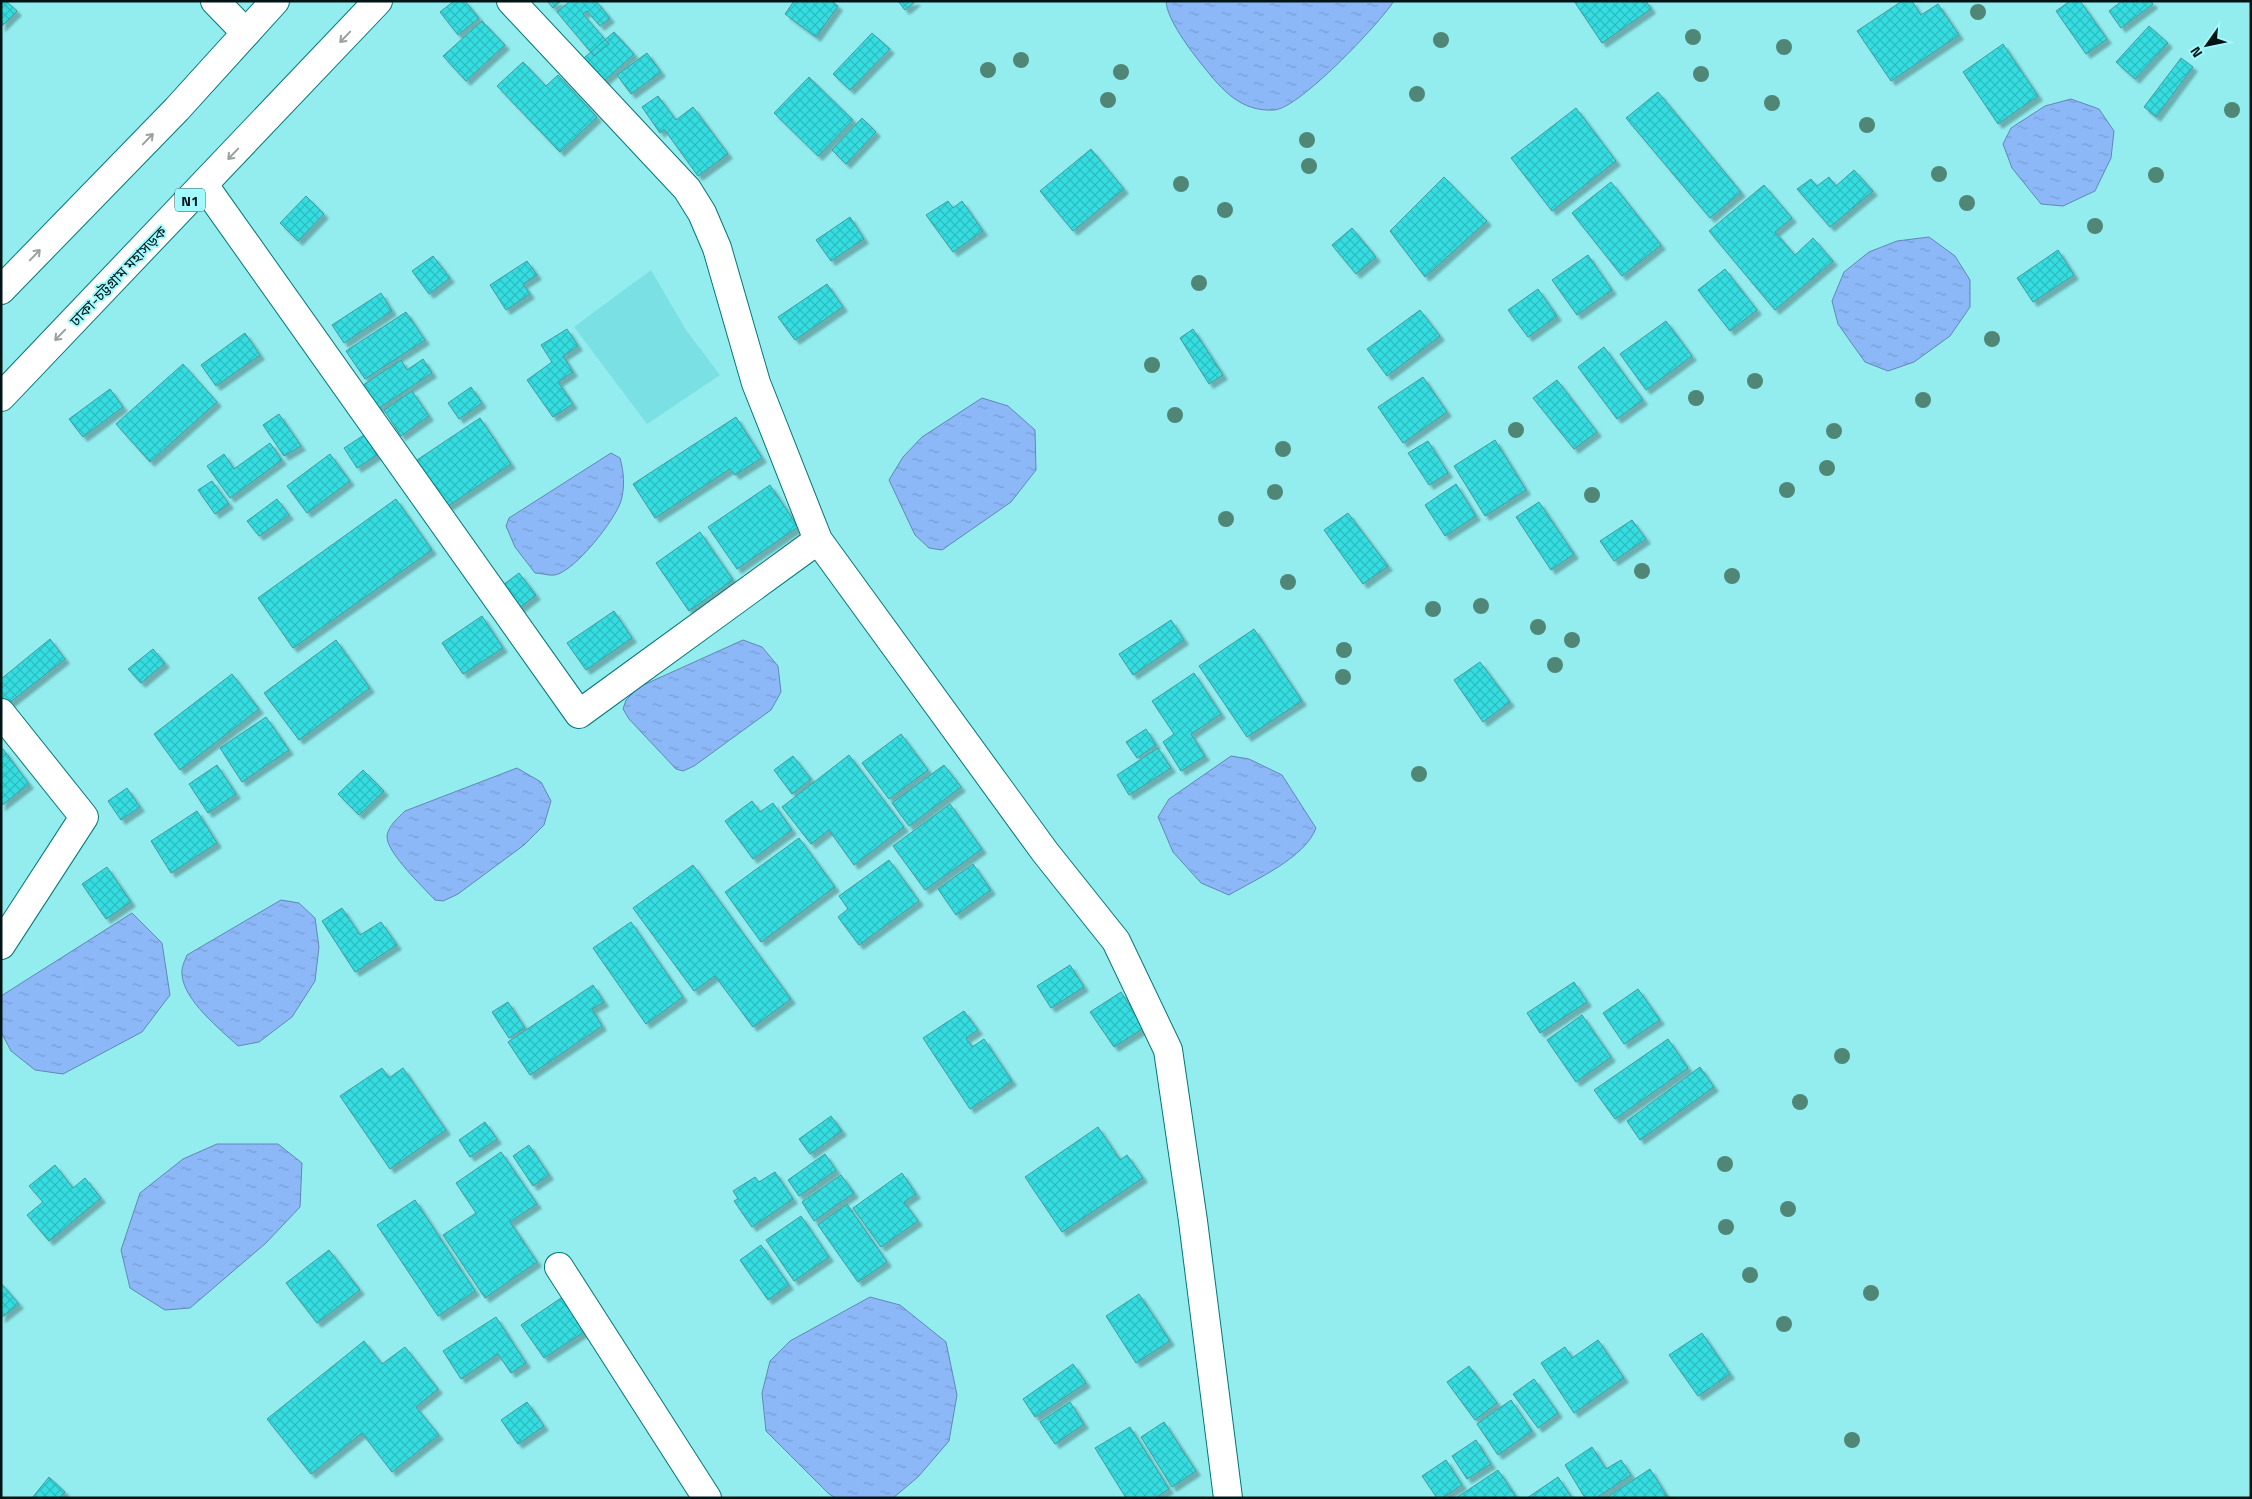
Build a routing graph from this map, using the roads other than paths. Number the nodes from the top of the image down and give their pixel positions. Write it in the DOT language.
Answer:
graph roads {
  1 [pos="215,1"];
  2 [pos="275,1"];
  3 [pos="378,1"];
  4 [pos="511,1"];
  5 [pos="246,33"];
  6 [pos="204,185"];
  7 [pos="1,290"];
  8 [pos="1,397"];
  9 [pos="818,540"];
  10 [pos="1,713"];
  11 [pos="1,945"];
  12 [pos="559,1267"];
  13 [pos="707,1498"];
  14 [pos="1228,1498"];
  1 -- 5 [label="main road"];
  2 -- 5 [label="main road"];
  3 -- 6 [label="main road, ঢাকা-চট্টগ্রাম মহাসড়ক / N1, one-way"];
  4 -- 9 [label="main road"];
  7 -- 5 [label="main road, one-way"];
  6 -- 8 [label="main road, ঢাকা-চট্টগ্রাম মহাসড়ক / N1, one-way"];
  6 -- 9 [label="main road"];
  9 -- 14 [label="main road"];
  10 -- 11 [label="main road"];
  12 -- 13 [label="main road"];
}
